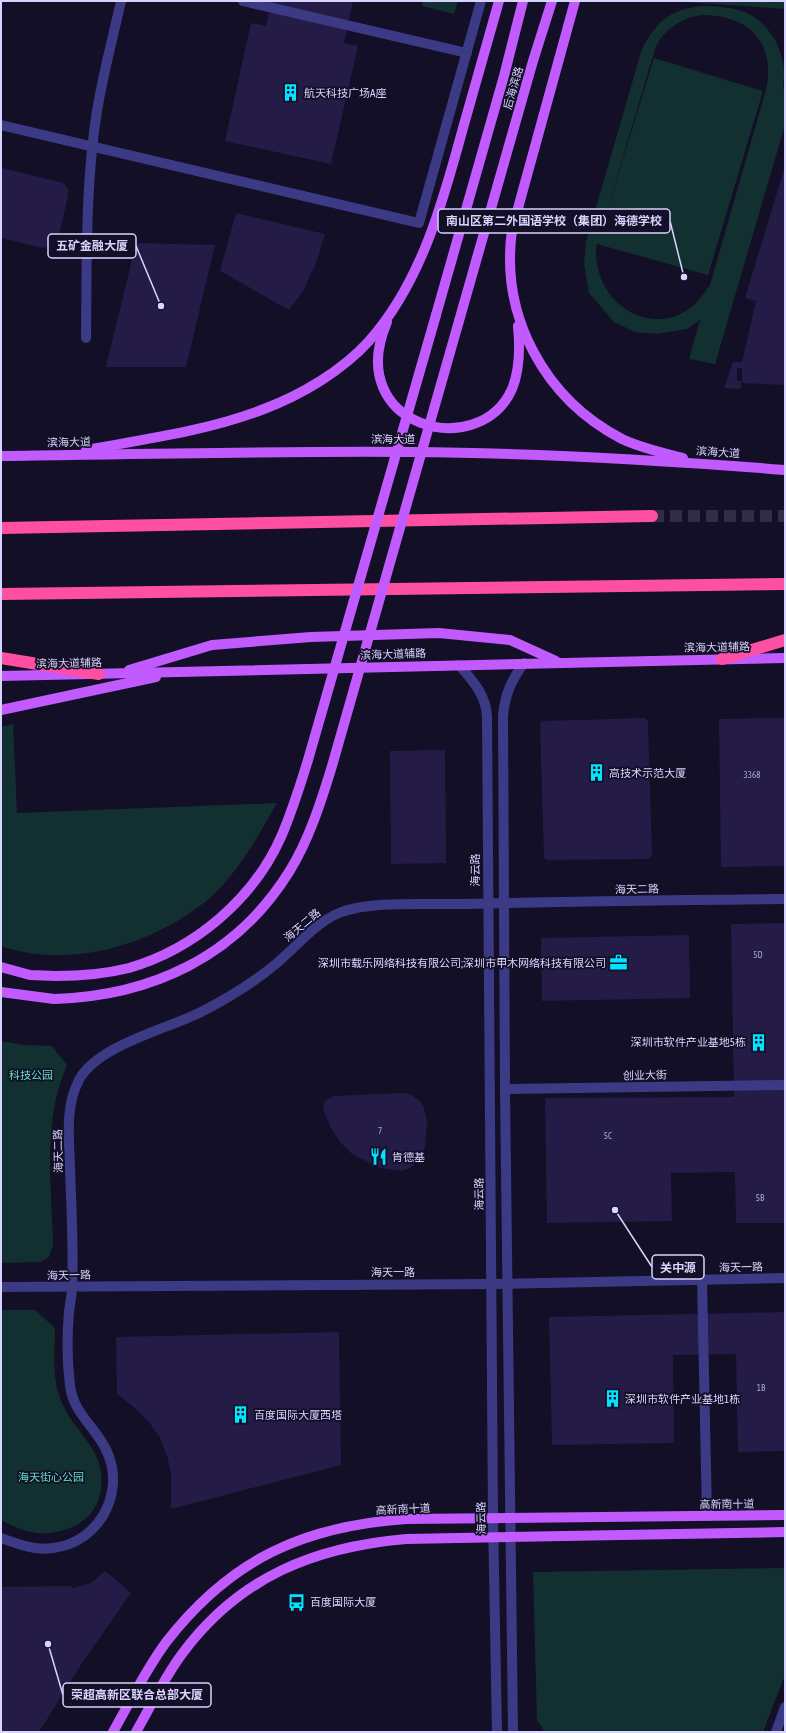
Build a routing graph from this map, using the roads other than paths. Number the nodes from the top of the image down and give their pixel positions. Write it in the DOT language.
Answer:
graph roads {
  1 [pos="122,1"];
  2 [pos="243,1"];
  3 [pos="481,1"];
  4 [pos="500,1"];
  5 [pos="523,1"];
  6 [pos="552,1"];
  7 [pos="575,1"];
  8 [pos="467,53"];
  9 [pos="1,125"];
  10 [pos="92,146"];
  11 [pos="394,307"];
  12 [pos="517,314"];
  13 [pos="86,338"];
  14 [pos="55,455"];
  15 [pos="1,456"];
  16 [pos="700,463"];
  17 [pos="785,470"];
  18 [pos="652,516"];
  19 [pos="1,528"];
  20 [pos="785,584"];
  21 [pos="1,594"];
  22 [pos="785,640"];
  23 [pos="1,658"];
  24 [pos="785,658"];
  25 [pos="722,659"];
  26 [pos="558,662"];
  27 [pos="524,663"];
  28 [pos="459,664"];
  29 [pos="179,672"];
  30 [pos="116,673"];
  31 [pos="99,674"];
  32 [pos="1,676"];
  33 [pos="1,710"];
  34 [pos="785,898"];
  35 [pos="488,903"];
  36 [pos="504,903"];
  37 [pos="1,967"];
  38 [pos="1,992"];
  39 [pos="785,1085"];
  40 [pos="505,1090"];
  41 [pos="785,1278"];
  42 [pos="702,1279"];
  43 [pos="508,1283"];
  44 [pos="492,1284"];
  45 [pos="72,1286"];
  46 [pos="1,1287"];
  47 [pos="785,1515"];
  48 [pos="707,1516"];
  49 [pos="493,1518"];
  50 [pos="510,1518"];
  51 [pos="785,1532"];
  52 [pos="494,1537"];
  53 [pos="511,1537"];
  54 [pos="1,1538"];
  55 [pos="785,1707"];
  56 [pos="113,1732"];
  57 [pos="136,1732"];
  58 [pos="497,1732"];
  59 [pos="513,1732"];
  60 [pos="776,1732"];
  1 -- 10 [label="street"];
  2 -- 8 [label="street"];
  3 -- 8 [label="street"];
  4 -- 11 [label="main road"];
  5 -- 37 [label="main road, 后海滨路, bridge"];
  6 -- 38 [label="main road, 后海滨路, bridge"];
  7 -- 12 [label="main road"];
  8 -- 10 [label="street"];
  9 -- 10 [label="street"];
  10 -- 13 [label="street"];
  11 -- 12 [label="main road"];
  11 -- 14 [label="main road"];
  12 -- 16 [label="main road"];
  14 -- 15 [label="main road, 滨海大道"];
  14 -- 16 [label="main road, 滨海大道"];
  16 -- 17 [label="main road, 滨海大道"];
  18 -- 19 [label="highway"];
  20 -- 21 [label="highway"];
  22 -- 25 [label="highway"];
  23 -- 31 [label="highway"];
  24 -- 25 [label="main road, 滨海大道辅路"];
  25 -- 26 [label="main road, 滨海大道辅路"];
  26 -- 27 [label="main road, 滨海大道辅路"];
  26 -- 30 [label="main road"];
  27 -- 28 [label="main road, 滨海大道辅路"];
  27 -- 36 [label="street"];
  28 -- 29 [label="main road, 滨海大道辅路"];
  28 -- 35 [label="street, 海云路"];
  29 -- 30 [label="main road, 滨海大道辅路"];
  29 -- 33 [label="main road"];
  30 -- 31 [label="main road, 滨海大道辅路"];
  31 -- 32 [label="main road, 滨海大道辅路"];
  34 -- 36 [label="street, 海天二路"];
  35 -- 36 [label="street, 海天二路"];
  35 -- 44 [label="street, 海云路"];
  35 -- 45 [label="street, 海天二路"];
  36 -- 40 [label="street"];
  39 -- 40 [label="street, 创业大街"];
  40 -- 43 [label="street"];
  41 -- 42 [label="street, 海天一路"];
  42 -- 43 [label="street, 海天一路"];
  42 -- 48 [label="street"];
  43 -- 44 [label="street, 海天一路"];
  43 -- 50 [label="street"];
  44 -- 45 [label="street, 海天一路"];
  44 -- 49 [label="street, 海云路"];
  45 -- 46 [label="street, 海天一路"];
  45 -- 54 [label="street, 海天二路"];
  47 -- 48 [label="main road, 高新南十道"];
  48 -- 50 [label="main road, 高新南十道"];
  49 -- 50 [label="main road, 高新南十道"];
  49 -- 52 [label="street, 海云路"];
  49 -- 56 [label="main road, 高新南十道"];
  50 -- 53 [label="street"];
  51 -- 53 [label="main road"];
  52 -- 53 [label="main road"];
  52 -- 57 [label="main road"];
  52 -- 58 [label="street, 海云路"];
  53 -- 59 [label="street"];
  55 -- 60 [label="street"];
}
